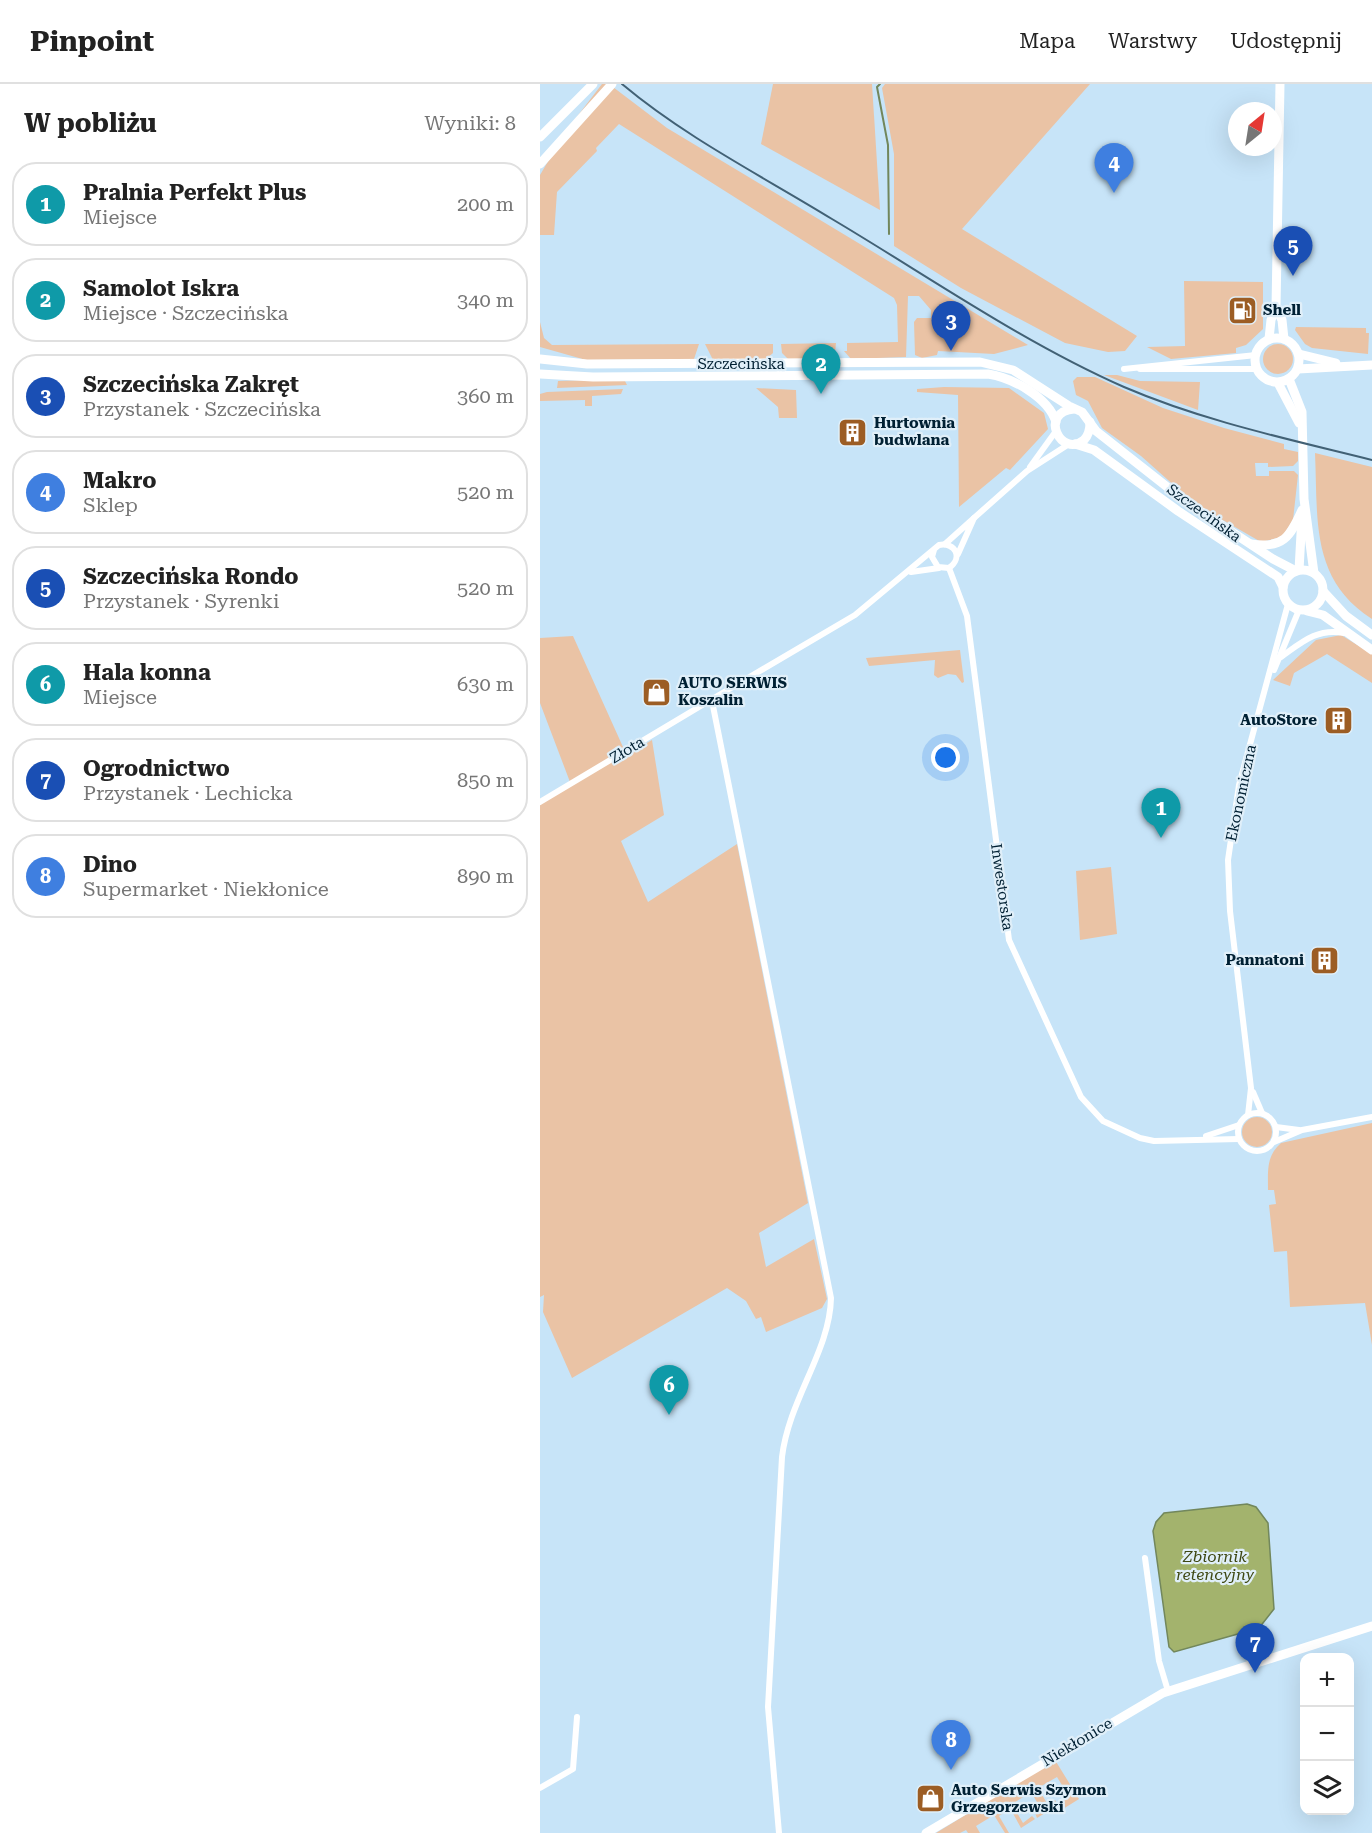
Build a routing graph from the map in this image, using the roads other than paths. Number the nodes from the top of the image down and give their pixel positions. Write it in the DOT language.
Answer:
graph roads {
  1 [pos="593,84"];
  2 [pos="612,84"];
  3 [pos="1280,84"];
  4 [pos="540,137"];
  5 [pos="540,164"];
  6 [pos="1276,307"];
  7 [pos="1269,339"];
  8 [pos="1284,339"];
  9 [pos="1299,354"];
  10 [pos="1256,355"];
  11 [pos="540,359"];
  12 [pos="1344,365"];
  13 [pos="1372,365"];
  14 [pos="1257,369"];
  15 [pos="1298,369"];
  16 [pos="540,374"];
  17 [pos="1289,379"];
  18 [pos="1278,383"];
  19 [pos="1074,409"];
  20 [pos="1090,422"];
  21 [pos="1056,426"];
  22 [pos="1301,427"];
  23 [pos="1072,444"];
  24 [pos="1027,471"];
  25 [pos="1304,499"];
  26 [pos="1302,510"];
  27 [pos="974,518"];
  28 [pos="1246,543"];
  29 [pos="945,544"];
  30 [pos="934,550"];
  31 [pos="957,555"];
  32 [pos="940,568"];
  33 [pos="950,568"];
  34 [pos="1298,571"];
  35 [pos="907,573"];
  36 [pos="1314,573"];
  37 [pos="1283,587"];
  38 [pos="1323,591"];
  39 [pos="1288,604"];
  40 [pos="1300,610"];
  41 [pos="1346,633"];
  42 [pos="1372,635"];
  43 [pos="1372,650"];
  44 [pos="1281,657"];
  45 [pos="1269,679"];
  46 [pos="714,698"];
  47 [pos="540,802"];
  48 [pos="1251,1088"];
  49 [pos="1262,1113"];
  50 [pos="1248,1114"];
  51 [pos="1372,1117"];
  52 [pos="1239,1124"];
  53 [pos="1276,1127"];
  54 [pos="1302,1130"];
  55 [pos="1200,1138"];
  56 [pos="1239,1139"];
  57 [pos="1274,1142"];
  58 [pos="1145,1558"];
  59 [pos="1372,1626"];
  60 [pos="1168,1692"];
  61 [pos="578,1717"];
  62 [pos="540,1788"];
  63 [pos="778,1833"];
  64 [pos="926,1833"];
  1 -- 4 [label="main road"];
  2 -- 5 [label="main road"];
  3 -- 6 [label="main road"];
  6 -- 7 [label="main road"];
  6 -- 8 [label="main road"];
  7 -- 8 [label="main road"];
  7 -- 10 [label="main road"];
  8 -- 9 [label="main road"];
  9 -- 12 [label="main road"];
  9 -- 15 [label="main road"];
  10 -- 14 [label="main road"];
  10 -- 14 [label="street"];
  11 -- 19 [label="main road, Szczecińska"];
  12 -- 13 [label="main road"];
  12 -- 15 [label="main road"];
  14 -- 18 [label="main road"];
  15 -- 17 [label="main road"];
  16 -- 21 [label="main road, Szczecińska"];
  17 -- 18 [label="main road"];
  17 -- 22 [label="main road"];
  18 -- 22 [label="main road"];
  19 -- 20 [label="main road"];
  19 -- 21 [label="main road"];
  20 -- 23 [label="main road"];
  20 -- 28 [label="main road, Szczecińska"];
  21 -- 23 [label="main road"];
  21 -- 24 [label="street"];
  22 -- 25 [label="main road"];
  23 -- 24 [label="street"];
  23 -- 37 [label="main road, Szczecińska"];
  24 -- 27 [label="street"];
  25 -- 26 [label="main road"];
  25 -- 36 [label="main road"];
  26 -- 28 [label="main road"];
  26 -- 34 [label="main road"];
  27 -- 29 [label="street"];
  27 -- 31 [label="street"];
  28 -- 34 [label="main road, Szczecińska"];
  29 -- 30 [label="street"];
  29 -- 31 [label="street"];
  30 -- 32 [label="street"];
  30 -- 35 [label="street, Złota"];
  31 -- 33 [label="street"];
  32 -- 33 [label="street"];
  32 -- 35 [label="street"];
  33 -- 55 [label="street, Inwestorska"];
  34 -- 36 [label="main road"];
  34 -- 37 [label="main road"];
  35 -- 46 [label="street, Złota"];
  36 -- 38 [label="main road"];
  37 -- 39 [label="main road"];
  38 -- 40 [label="main road"];
  38 -- 42 [label="main road"];
  39 -- 40 [label="main road"];
  39 -- 45 [label="street, Ekonomiczna"];
  40 -- 41 [label="main road"];
  40 -- 44 [label="street, Ekonomiczna"];
  41 -- 43 [label="main road"];
  41 -- 44 [label="street"];
  44 -- 45 [label="street, Ekonomiczna"];
  45 -- 48 [label="street, Ekonomiczna"];
  46 -- 47 [label="street, Złota"];
  46 -- 63 [label="street"];
  48 -- 49 [label="street, Ekonomiczna"];
  48 -- 50 [label="street, Ekonomiczna"];
  49 -- 50 [label="street"];
  49 -- 53 [label="street"];
  50 -- 52 [label="street"];
  51 -- 54 [label="street"];
  52 -- 55 [label="street, Inwestorska"];
  52 -- 56 [label="street"];
  53 -- 54 [label="street"];
  53 -- 57 [label="street"];
  54 -- 57 [label="street"];
  55 -- 56 [label="street, Inwestorska"];
  56 -- 57 [label="street"];
  58 -- 60 [label="street"];
  59 -- 60 [label="main road, Niekłonice"];
  60 -- 64 [label="main road, Niekłonice"];
  61 -- 62 [label="street"];
}
